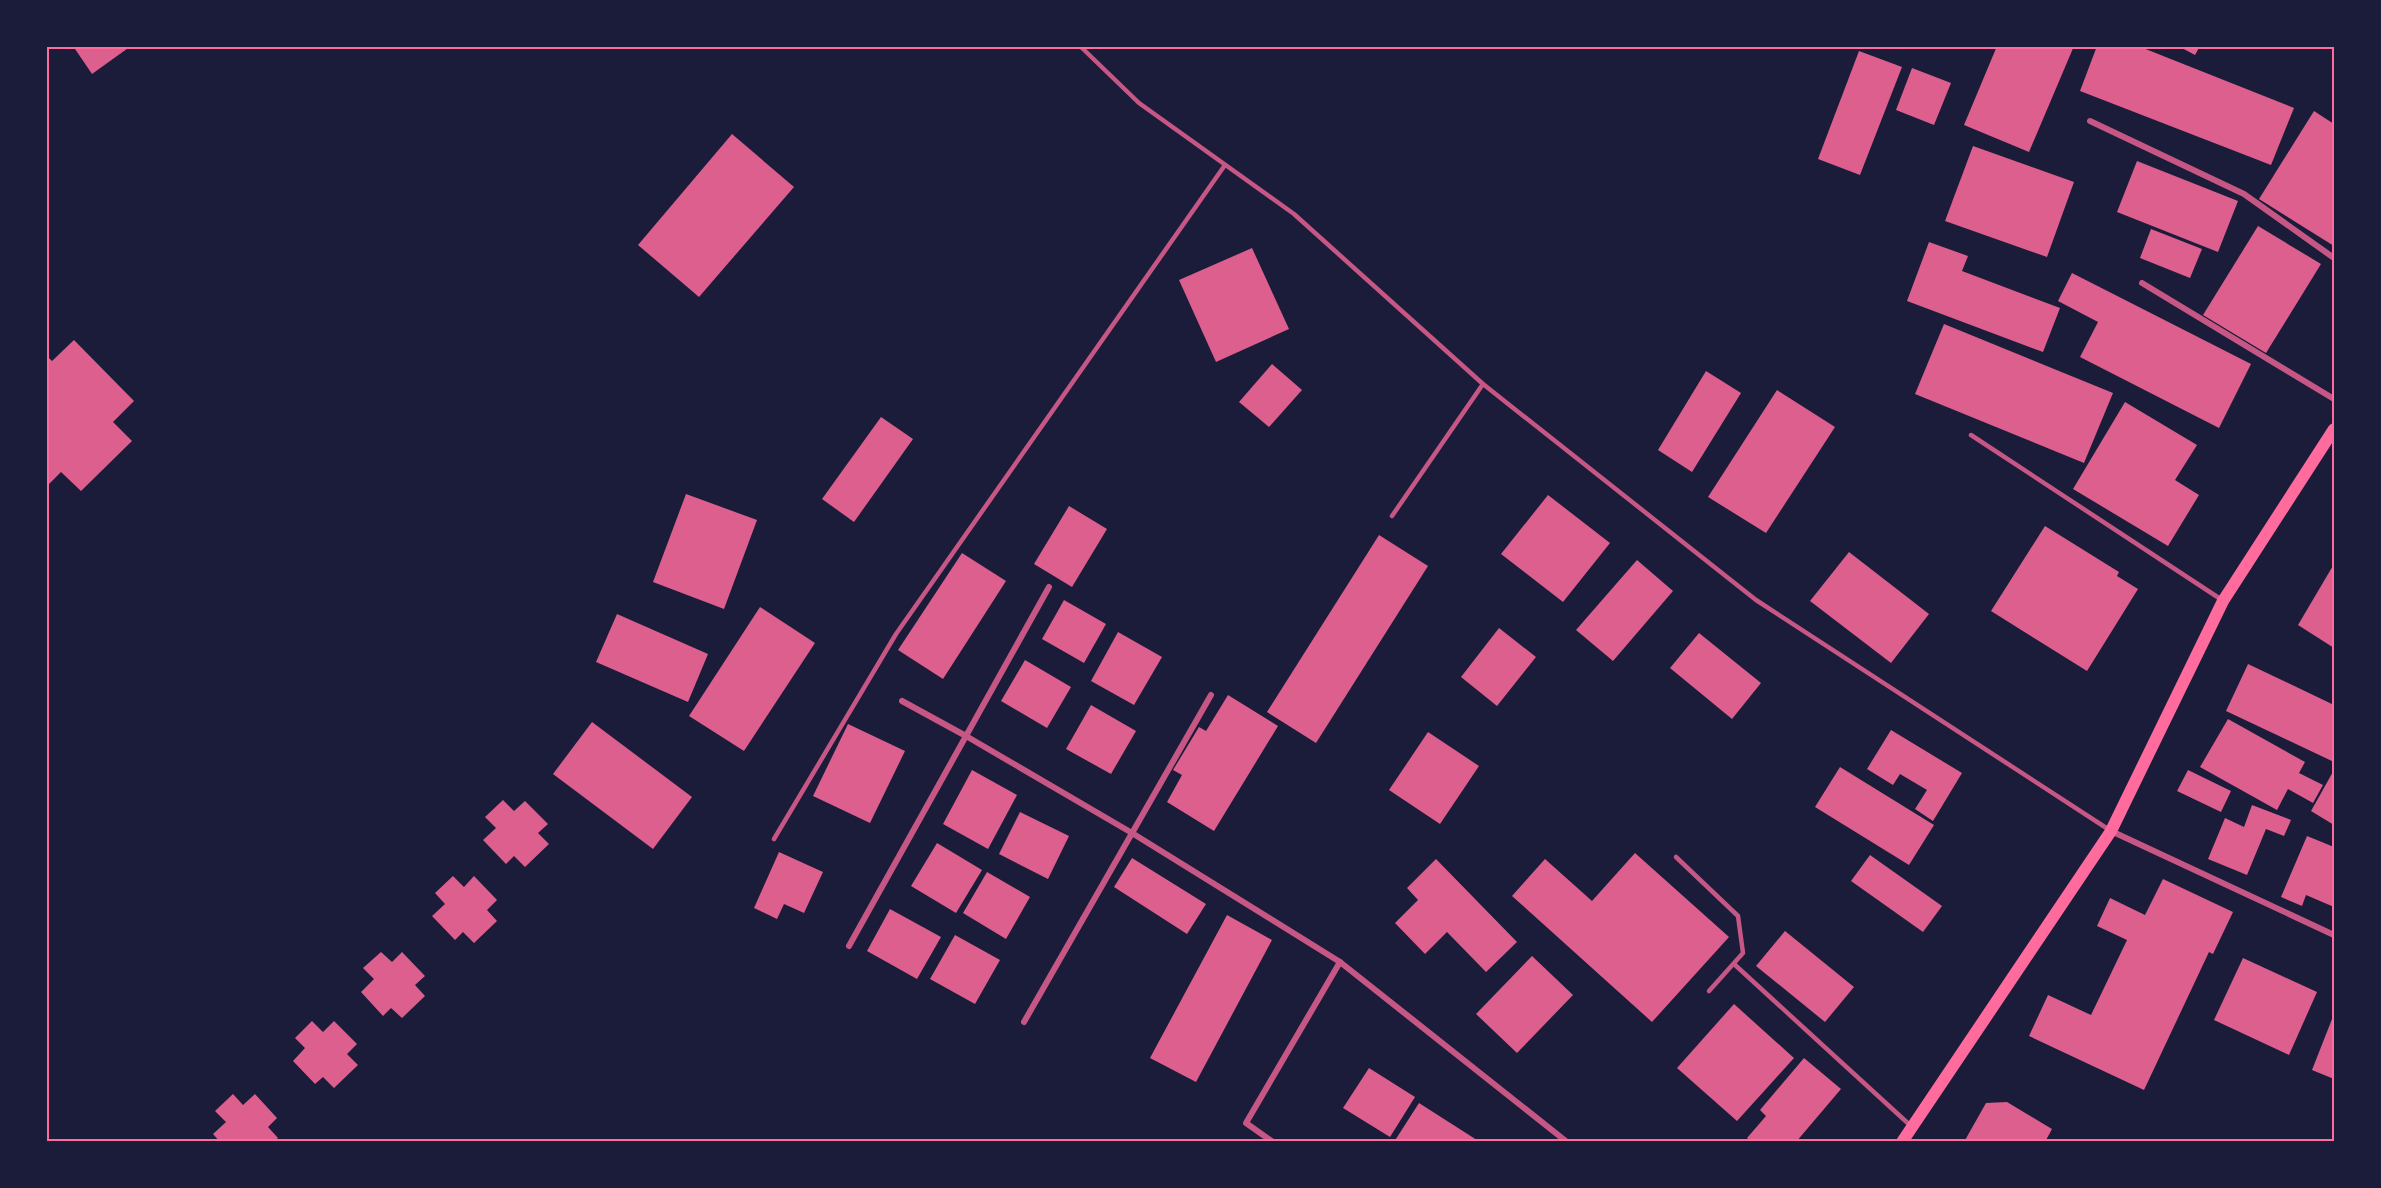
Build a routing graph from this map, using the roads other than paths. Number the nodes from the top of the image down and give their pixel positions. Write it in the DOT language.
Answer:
graph roads {
  1 [pos="1080,46"];
  2 [pos="2090,121"];
  3 [pos="1226,165"];
  4 [pos="2334,258"];
  5 [pos="2142,283"];
  6 [pos="1483,384"];
  7 [pos="2334,399"];
  8 [pos="2334,429"];
  9 [pos="1971,435"];
  10 [pos="1392,516"];
  11 [pos="1049,587"];
  12 [pos="2223,601"];
  13 [pos="1211,695"];
  14 [pos="902,701"];
  15 [pos="966,736"];
  16 [pos="2111,831"];
  17 [pos="1132,833"];
  18 [pos="774,839"];
  19 [pos="1676,857"];
  20 [pos="2334,935"];
  21 [pos="849,946"];
  22 [pos="1340,962"];
  23 [pos="1734,964"];
  24 [pos="1709,991"];
  25 [pos="1024,1022"];
  26 [pos="1912,1127"];
  27 [pos="1273,1142"];
  28 [pos="1567,1142"];
  29 [pos="1902,1142"];
  1 -- 3 [label="lane"];
  2 -- 4 [label="street"];
  3 -- 6 [label="lane"];
  3 -- 18 [label="lane"];
  5 -- 7 [label="street"];
  6 -- 10 [label="lane"];
  6 -- 16 [label="lane"];
  8 -- 12 [label="main road"];
  9 -- 12 [label="lane"];
  11 -- 15 [label="street"];
  12 -- 16 [label="main road"];
  13 -- 17 [label="street"];
  14 -- 15 [label="street"];
  15 -- 17 [label="street"];
  15 -- 21 [label="street"];
  16 -- 20 [label="street"];
  16 -- 26 [label="main road"];
  17 -- 22 [label="street"];
  17 -- 25 [label="street"];
  19 -- 23 [label="lane"];
  22 -- 27 [label="street"];
  22 -- 28 [label="street"];
  23 -- 24 [label="lane"];
  23 -- 26 [label="lane"];
  26 -- 29 [label="main road"];
}
